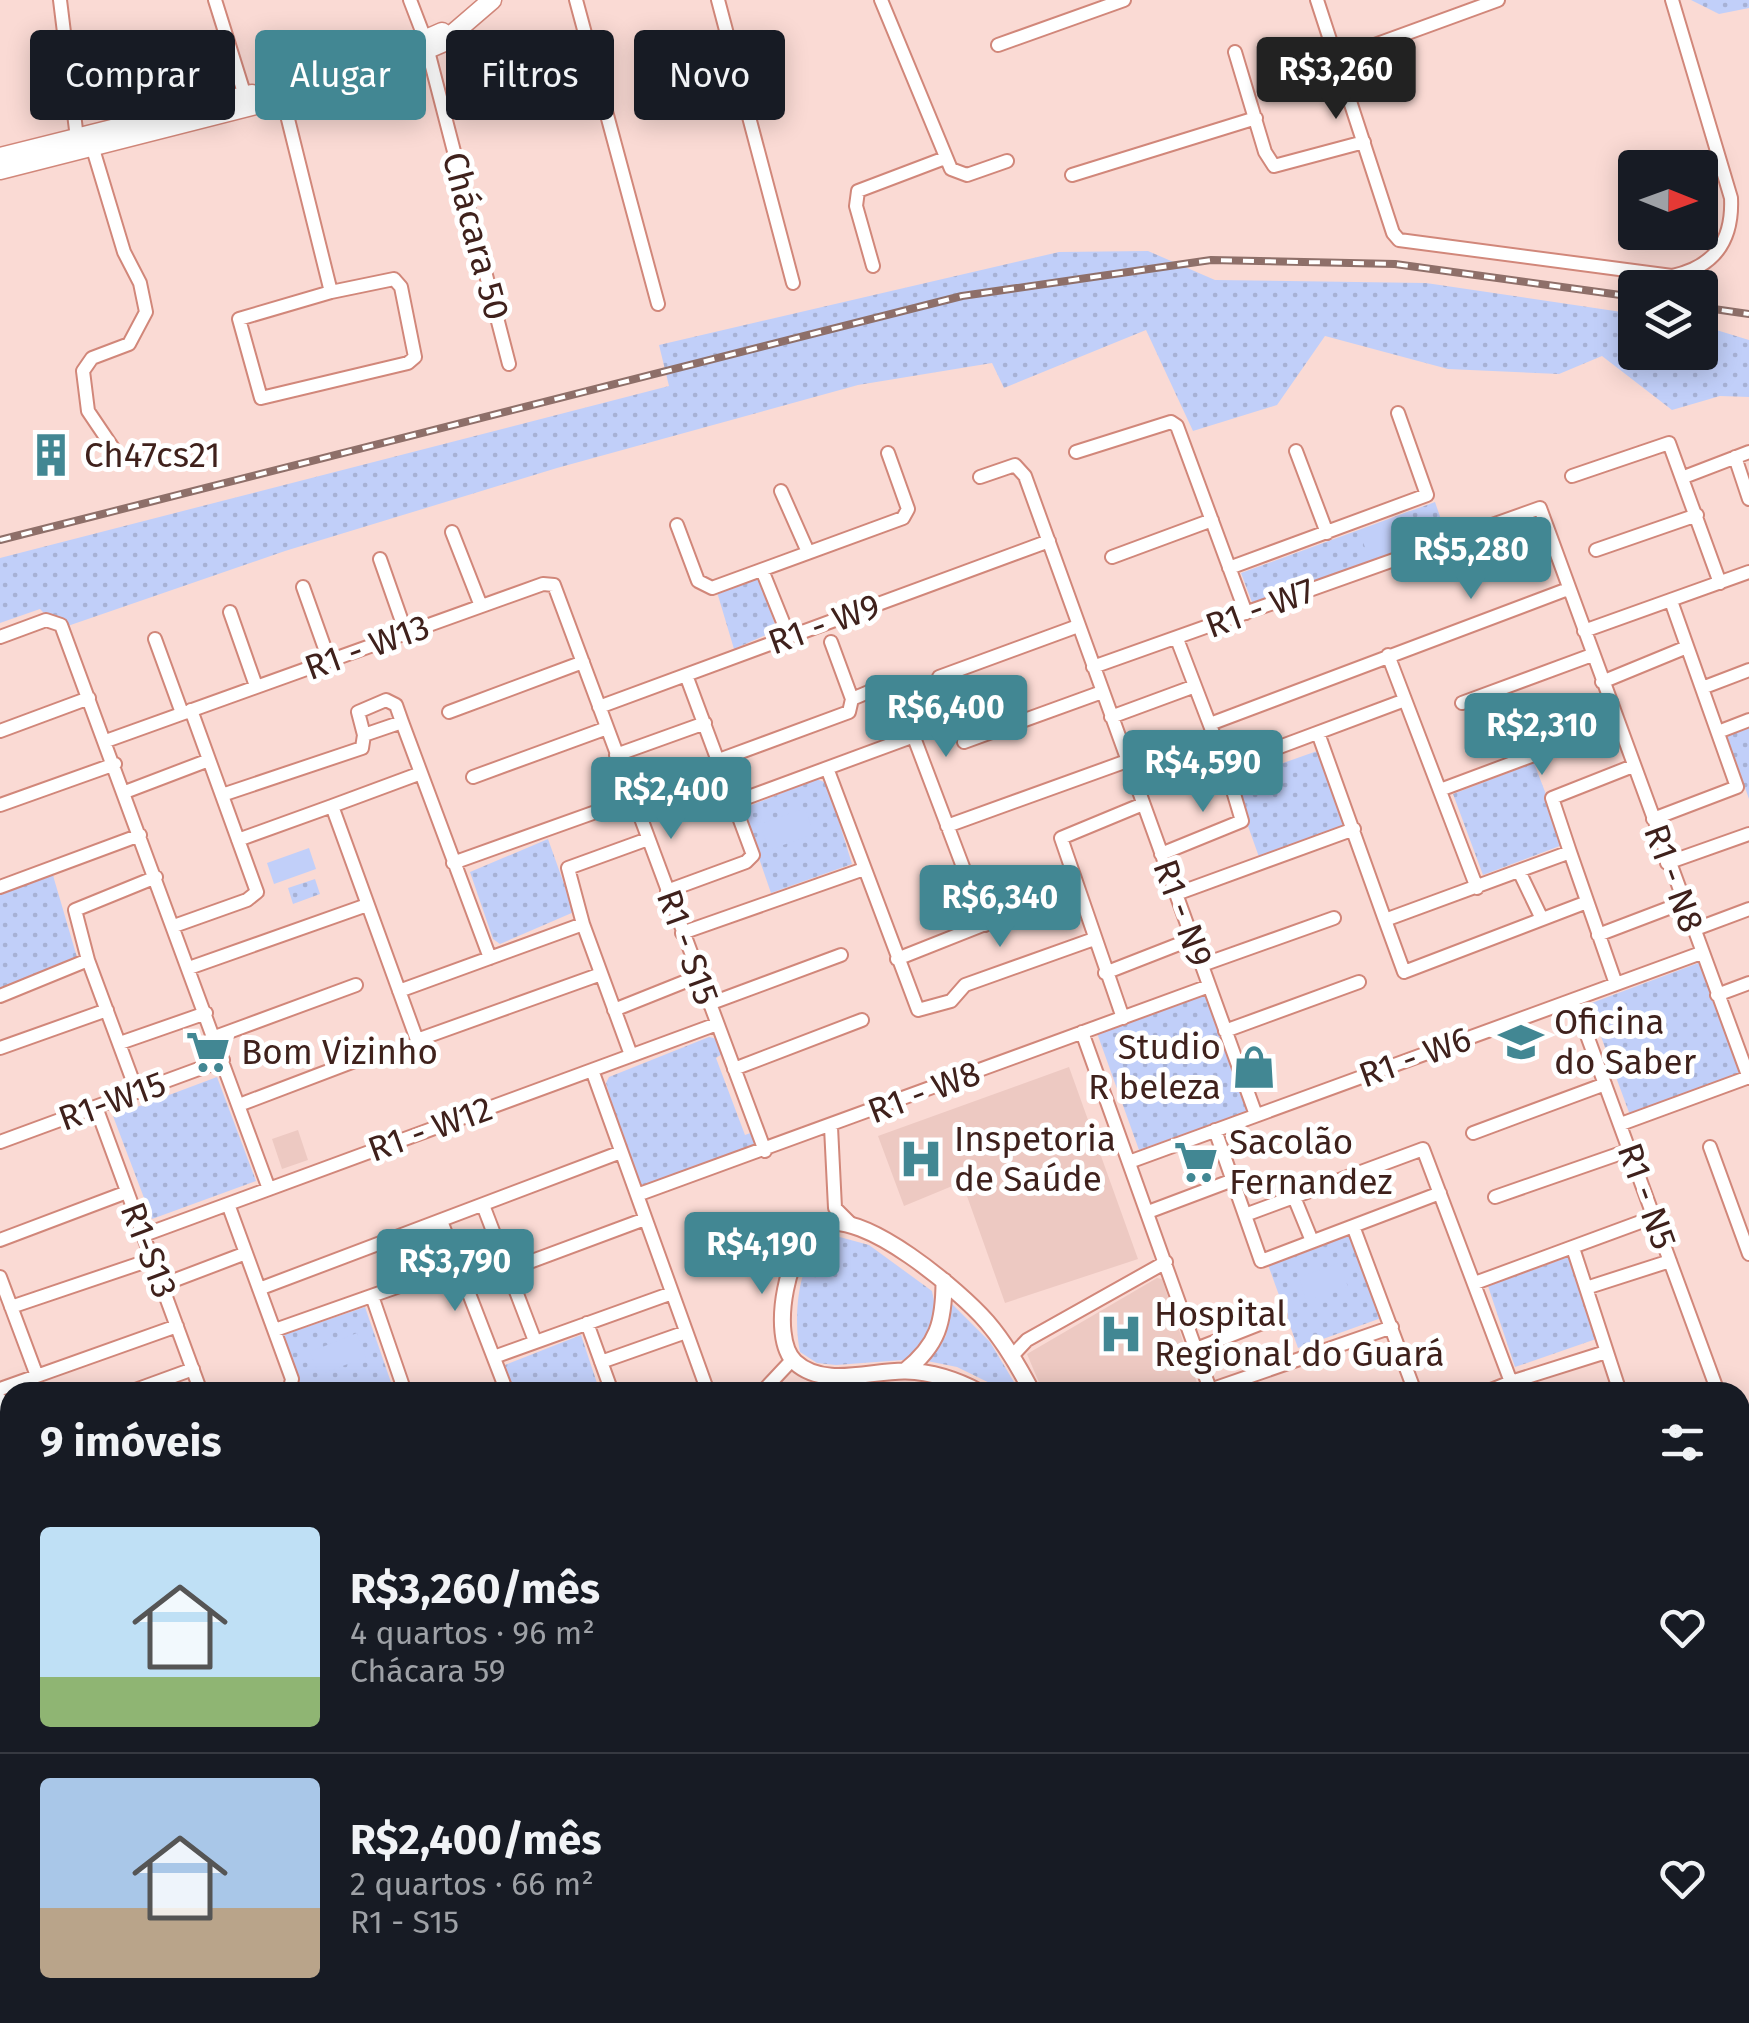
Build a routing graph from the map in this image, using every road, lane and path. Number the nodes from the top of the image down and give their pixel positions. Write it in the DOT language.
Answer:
graph roads {
  1 [pos="60,0"];
  2 [pos="216,0"];
  3 [pos="410,0"];
  4 [pos="492,0"];
  5 [pos="576,0"];
  6 [pos="718,0"];
  7 [pos="882,0"];
  8 [pos="1124,0"];
  9 [pos="1317,0"];
  10 [pos="1498,0"];
  11 [pos="1672,0"];
  12 [pos="421,30"];
  13 [pos="426,45"];
  14 [pos="998,45"];
  15 [pos="1236,52"];
  16 [pos="1339,58"];
  17 [pos="255,93"];
  18 [pos="245,96"];
  19 [pos="255,105"];
  20 [pos="1256,118"];
  21 [pos="289,120"];
  22 [pos="1364,142"];
  23 [pos="82,146"];
  24 [pos="55,151"];
  25 [pos="0,156"];
  26 [pos="1007,161"];
  27 [pos="948,163"];
  28 [pos="0,170"];
  29 [pos="1072,175"];
  30 [pos="873,266"];
  31 [pos="793,283"];
  32 [pos="331,292"];
  33 [pos="658,304"];
  34 [pos="509,364"];
  35 [pos="1398,413"];
  36 [pos="113,448"];
  37 [pos="1296,451"];
  38 [pos="888,452"];
  39 [pos="1076,452"];
  40 [pos="1749,452"];
  41 [pos="1734,457"];
  42 [pos="980,476"];
  43 [pos="1572,476"];
  44 [pos="1684,478"];
  45 [pos="782,491"];
  46 [pos="1749,499"];
  47 [pos="1540,508"];
  48 [pos="1697,515"];
  49 [pos="1212,520"];
  50 [pos="677,525"];
  51 [pos="452,532"];
  52 [pos="1327,533"];
  53 [pos="1048,542"];
  54 [pos="1596,550"];
  55 [pos="808,552"];
  56 [pos="1112,557"];
  57 [pos="380,559"];
  58 [pos="1229,568"];
  59 [pos="762,570"];
  60 [pos="1749,572"];
  61 [pos="1720,583"];
  62 [pos="543,584"];
  63 [pos="303,587"];
  64 [pos="1568,589"];
  65 [pos="1670,601"];
  66 [pos="481,606"];
  67 [pos="230,612"];
  68 [pos="1246,613"];
  69 [pos="1078,626"];
  70 [pos="1584,631"];
  71 [pos="406,633"];
  72 [pos="0,637"];
  73 [pos="789,637"];
  74 [pos="156,639"];
  75 [pos="1177,639"];
  76 [pos="831,642"];
  77 [pos="1687,647"];
  78 [pos="1388,655"];
  79 [pos="1592,656"];
  80 [pos="329,660"];
  81 [pos="583,662"];
  82 [pos="1093,668"];
  83 [pos="1749,670"];
  84 [pos="686,675"];
  85 [pos="939,676"];
  86 [pos="1602,682"];
  87 [pos="256,686"];
  88 [pos="1195,686"];
  89 [pos="1702,688"];
  90 [pos="1102,692"];
  91 [pos="89,698"];
  92 [pos="852,699"];
  93 [pos="1405,700"];
  94 [pos="1462,703"];
  95 [pos="598,707"];
  96 [pos="187,712"];
  97 [pos="449,712"];
  98 [pos="1111,717"];
  99 [pos="1749,720"];
  100 [pos="402,722"];
  101 [pos="704,723"];
  102 [pos="1210,724"];
  103 [pos="1617,724"];
  104 [pos="606,728"];
  105 [pos="0,731"];
  106 [pos="1718,732"];
  107 [pos="1318,733"];
  108 [pos="364,735"];
  109 [pos="914,736"];
  110 [pos="106,741"];
  111 [pos="964,742"];
  112 [pos="616,755"];
  113 [pos="209,760"];
  114 [pos="719,760"];
  115 [pos="1127,760"];
  116 [pos="114,764"];
  117 [pos="1633,766"];
  118 [pos="1226,767"];
  119 [pos="827,768"];
  120 [pos="421,773"];
  121 [pos="473,777"];
  122 [pos="1440,790"];
  123 [pos="125,792"];
  124 [pos="222,795"];
  125 [pos="632,800"];
  126 [pos="735,802"];
  127 [pos="1143,804"];
  128 [pos="0,806"];
  129 [pos="332,806"];
  130 [pos="1653,819"];
  131 [pos="948,826"];
  132 [pos="1354,830"];
  133 [pos="140,834"];
  134 [pos="1749,834"];
  135 [pos="648,839"];
  136 [pos="238,840"];
  137 [pos="1570,852"];
  138 [pos="1160,854"];
  139 [pos="454,863"];
  140 [pos="1668,863"];
  141 [pos="864,870"];
  142 [pos="1519,871"];
  143 [pos="156,877"];
  144 [pos="0,887"];
  145 [pos="1076,888"];
  146 [pos="1477,888"];
  147 [pos="667,891"];
  148 [pos="1176,894"];
  149 [pos="1586,902"];
  150 [pos="1682,902"];
  151 [pos="367,905"];
  152 [pos="1749,910"];
  153 [pos="1334,918"];
  154 [pos="1542,919"];
  155 [pos="1385,920"];
  156 [pos="583,924"];
  157 [pos="985,924"];
  158 [pos="174,926"];
  159 [pos="1693,930"];
  160 [pos="682,933"];
  161 [pos="1598,935"];
  162 [pos="1094,939"];
  163 [pos="1192,939"];
  164 [pos="1701,953"];
  165 [pos="841,955"];
  166 [pos="490,958"];
  167 [pos="896,959"];
  168 [pos="88,960"];
  169 [pos="1202,965"];
  170 [pos="190,968"];
  171 [pos="1105,972"];
  172 [pos="601,974"];
  173 [pos="698,976"];
  174 [pos="1359,982"];
  175 [pos="1749,983"];
  176 [pos="1616,984"];
  177 [pos="356,985"];
  178 [pos="1209,986"];
  179 [pos="399,991"];
  180 [pos="1717,995"];
  181 [pos="0,996"];
  182 [pos="1574,1000"];
  183 [pos="709,1004"];
  184 [pos="108,1010"];
  185 [pos="614,1010"];
  186 [pos="206,1012"];
  187 [pos="1123,1018"];
  188 [pos="862,1020"];
  189 [pos="716,1024"];
  190 [pos="1226,1031"];
  191 [pos="1082,1032"];
  192 [pos="215,1037"];
  193 [pos="120,1043"];
  194 [pos="0,1048"];
  195 [pos="381,1052"];
  196 [pos="631,1055"];
  197 [pos="223,1060"];
  198 [pos="734,1068"];
  199 [pos="592,1070"];
  200 [pos="1749,1078"];
  201 [pos="1605,1084"];
  202 [pos="137,1092"];
  203 [pos="239,1104"];
  204 [pos="96,1108"];
  205 [pos="1256,1115"];
  206 [pos="1621,1124"];
  207 [pos="828,1128"];
  208 [pos="1214,1130"];
  209 [pos="1473,1134"];
  210 [pos="0,1142"];
  211 [pos="1710,1147"];
  212 [pos="1630,1150"];
  213 [pos="765,1151"];
  214 [pos="621,1152"];
  215 [pos="1129,1162"];
  216 [pos="1233,1180"];
  217 [pos="269,1189"];
  218 [pos="127,1192"];
  219 [pos="1440,1193"];
  220 [pos="637,1195"];
  221 [pos="1294,1197"];
  222 [pos="1495,1197"];
  223 [pos="228,1204"];
  224 [pos="483,1206"];
  225 [pos="1148,1212"];
  226 [pos="1245,1215"];
  227 [pos="1654,1217"];
  228 [pos="645,1219"];
  229 [pos="442,1222"];
  230 [pos="850,1223"];
  231 [pos="821,1225"];
  232 [pos="1353,1226"];
  233 [pos="144,1235"];
  234 [pos="0,1240"];
  235 [pos="1312,1241"];
  236 [pos="1573,1248"];
  237 [pos="246,1253"];
  238 [pos="1749,1254"];
  239 [pos="153,1259"];
  240 [pos="1670,1261"];
  241 [pos="1166,1262"];
  242 [pos="459,1264"];
  243 [pos="508,1270"];
  244 [pos="0,1278"];
  245 [pos="944,1281"];
  246 [pos="1476,1283"];
  247 [pos="162,1285"];
  248 [pos="1586,1288"];
  249 [pos="259,1289"];
  250 [pos="672,1293"];
  251 [pos="372,1296"];
  252 [pos="12,1307"];
  253 [pos="1280,1316"];
  254 [pos="587,1323"];
  255 [pos="177,1326"];
  256 [pos="1392,1327"];
  257 [pos="275,1330"];
  258 [pos="686,1332"];
  259 [pos="1001,1340"];
  260 [pos="1027,1340"];
  261 [pos="535,1342"];
  262 [pos="1196,1349"];
  263 [pos="1606,1352"];
  264 [pos="1013,1355"];
  265 [pos="494,1357"];
  266 [pos="792,1360"];
  267 [pos="601,1362"];
  268 [pos="193,1369"];
  269 [pos="905,1371"];
  270 [pos="37,1376"];
  271 [pos="20,1382"];
  272 [pos="157,1382"];
  273 [pos="198,1382"];
  274 [pos="292,1382"];
  275 [pos="402,1382"];
  276 [pos="503,1382"];
  277 [pos="608,1382"];
  278 [pos="704,1382"];
  279 [pos="771,1382"];
  280 [pos="954,1382"];
  281 [pos="1027,1382"];
  282 [pos="1208,1382"];
  283 [pos="1236,1382"];
  284 [pos="1411,1382"];
  285 [pos="1511,1382"];
  286 [pos="1616,1382"];
  287 [pos="1714,1382"];
  1 -- 23 [label="street"];
  2 -- 18 [label="street"];
  3 -- 12 [label="street, Chácara 50"];
  4 -- 13 [label="main road"];
  5 -- 33 [label="street"];
  6 -- 31 [label="street"];
  7 -- 27 [label="street"];
  8 -- 14 [label="street"];
  9 -- 16 [label="street"];
  10 -- 16 [label="street"];
  11 -- 22 [label="street"];
  13 -- 34 [label="street, Chácara 50"];
  15 -- 20 [label="street"];
  16 -- 22 [label="street"];
  17 -- 18 [label="main road"];
  18 -- 23 [label="main road"];
  19 -- 23 [label="main road"];
  20 -- 22 [label="street"];
  20 -- 29 [label="street"];
  21 -- 32 [label="street"];
  23 -- 24 [label="main road"];
  23 -- 36 [label="street"];
  24 -- 25 [label="main road"];
  24 -- 28 [label="main road"];
  26 -- 27 [label="street"];
  27 -- 30 [label="street"];
  32 -- 32 [label="street"];
  35 -- 52 [label="street"];
  37 -- 52 [label="street"];
  38 -- 55 [label="street"];
  39 -- 49 [label="street"];
  40 -- 41 [label="street"];
  41 -- 44 [label="street"];
  41 -- 46 [label="street"];
  42 -- 53 [label="street, R1 - N9"];
  43 -- 44 [label="street"];
  44 -- 48 [label="street"];
  45 -- 55 [label="street"];
  47 -- 64 [label="street, R1 - N8"];
  47 -- 68 [label="street, R1 - W7"];
  48 -- 54 [label="street"];
  48 -- 61 [label="street"];
  49 -- 56 [label="street"];
  49 -- 58 [label="street"];
  50 -- 59 [label="street"];
  51 -- 66 [label="street"];
  52 -- 58 [label="street"];
  53 -- 69 [label="street, R1 - N9"];
  53 -- 73 [label="street, R1 - W9"];
  55 -- 59 [label="street"];
  57 -- 71 [label="street"];
  58 -- 68 [label="street"];
  59 -- 73 [label="street"];
  60 -- 61 [label="street"];
  61 -- 65 [label="street"];
  62 -- 66 [label="street, R1 - W13"];
  62 -- 81 [label="street, R1 - S15"];
  63 -- 80 [label="street"];
  64 -- 70 [label="street, R1 - N8"];
  64 -- 78 [label="street"];
  65 -- 70 [label="street"];
  65 -- 77 [label="street"];
  66 -- 71 [label="street, R1 - W13"];
  67 -- 87 [label="street"];
  68 -- 75 [label="street, R1 - W7"];
  69 -- 82 [label="street, R1 - N9"];
  69 -- 85 [label="street"];
  70 -- 79 [label="street, R1 - N8"];
  71 -- 80 [label="street, R1 - W13"];
  72 -- 91 [label="street"];
  73 -- 84 [label="street, R1 - W9"];
  74 -- 96 [label="street"];
  75 -- 82 [label="street, R1 - W7"];
  75 -- 88 [label="street"];
  76 -- 92 [label="street"];
  77 -- 86 [label="street"];
  77 -- 89 [label="street"];
  78 -- 93 [label="street"];
  78 -- 102 [label="street"];
  79 -- 86 [label="street, R1 - N8"];
  79 -- 94 [label="street"];
  80 -- 87 [label="street, R1 - W13"];
  81 -- 95 [label="street, R1 - S15"];
  81 -- 97 [label="street"];
  82 -- 90 [label="street, R1 - N9"];
  83 -- 89 [label="street"];
  84 -- 95 [label="street, R1 - W9"];
  84 -- 101 [label="street"];
  86 -- 103 [label="street, R1 - N8"];
  87 -- 96 [label="street, R1 - W13"];
  88 -- 98 [label="street"];
  88 -- 102 [label="street"];
  89 -- 106 [label="street"];
  90 -- 98 [label="street, R1 - N9"];
  90 -- 111 [label="street"];
  91 -- 105 [label="street"];
  91 -- 110 [label="street"];
  92 -- 109 [label="street"];
  92 -- 114 [label="street"];
  93 -- 107 [label="street"];
  93 -- 122 [label="street"];
  95 -- 104 [label="street, R1 - S15"];
  96 -- 110 [label="street, R1 - W13"];
  96 -- 113 [label="street"];
  98 -- 115 [label="street, R1 - N9"];
  99 -- 106 [label="street"];
  100 -- 108 [label="street"];
  100 -- 108 [label="street"];
  100 -- 120 [label="street"];
  101 -- 112 [label="street"];
  101 -- 114 [label="street"];
  102 -- 118 [label="street"];
  103 -- 117 [label="street, R1 - N8"];
  103 -- 122 [label="street"];
  104 -- 112 [label="street, R1 - S15"];
  104 -- 121 [label="street"];
  106 -- 130 [label="street"];
  107 -- 118 [label="street"];
  107 -- 132 [label="street"];
  108 -- 124 [label="street"];
  109 -- 119 [label="street"];
  109 -- 131 [label="street"];
  110 -- 116 [label="street"];
  112 -- 125 [label="street, R1 - S15"];
  113 -- 123 [label="street"];
  113 -- 124 [label="street"];
  114 -- 126 [label="street"];
  115 -- 127 [label="street, R1 - N9"];
  115 -- 131 [label="street"];
  116 -- 123 [label="street"];
  116 -- 128 [label="street"];
  117 -- 130 [label="street, R1 - N8"];
  117 -- 137 [label="street"];
  118 -- 138 [label="street"];
  119 -- 126 [label="street"];
  119 -- 141 [label="street"];
  120 -- 129 [label="street"];
  120 -- 139 [label="street"];
  122 -- 146 [label="street"];
  123 -- 133 [label="street"];
  124 -- 136 [label="street"];
  125 -- 135 [label="street, R1 - S15"];
  125 -- 139 [label="street"];
  126 -- 147 [label="street"];
  127 -- 138 [label="street, R1 - N9"];
  127 -- 145 [label="street"];
  129 -- 136 [label="street"];
  129 -- 151 [label="street"];
  130 -- 140 [label="street, R1 - N8"];
  131 -- 157 [label="street"];
  132 -- 148 [label="street"];
  132 -- 155 [label="street"];
  133 -- 143 [label="street"];
  133 -- 144 [label="street"];
  134 -- 140 [label="street"];
  135 -- 147 [label="street, R1 - S15"];
  135 -- 156 [label="street"];
  136 -- 158 [label="street"];
  137 -- 142 [label="street"];
  137 -- 149 [label="street"];
  138 -- 148 [label="street, R1 - N9"];
  139 -- 166 [label="street"];
  140 -- 150 [label="street, R1 - N8"];
  141 -- 160 [label="street"];
  141 -- 167 [label="street"];
  142 -- 146 [label="street"];
  142 -- 154 [label="street"];
  143 -- 158 [label="street"];
  143 -- 168 [label="street"];
  145 -- 157 [label="street"];
  145 -- 162 [label="street"];
  146 -- 155 [label="street"];
  147 -- 160 [label="street, R1 - S15"];
  148 -- 163 [label="street, R1 - N9"];
  149 -- 154 [label="street"];
  149 -- 161 [label="street"];
  150 -- 159 [label="street, R1 - N8"];
  150 -- 161 [label="street"];
  151 -- 170 [label="street"];
  151 -- 179 [label="street"];
  152 -- 159 [label="street"];
  153 -- 169 [label="street"];
  154 -- 155 [label="street"];
  156 -- 166 [label="street"];
  156 -- 172 [label="street"];
  157 -- 167 [label="street"];
  158 -- 170 [label="street"];
  159 -- 164 [label="street, R1 - N8"];
  160 -- 173 [label="street, R1 - S15"];
  161 -- 176 [label="street"];
  162 -- 167 [label="street"];
  162 -- 171 [label="street"];
  163 -- 169 [label="street, R1 - N9"];
  163 -- 171 [label="street"];
  164 -- 176 [label="street, R1 - W6"];
  164 -- 180 [label="street, R1 - N8"];
  165 -- 183 [label="street"];
  166 -- 179 [label="street"];
  168 -- 181 [label="street"];
  168 -- 184 [label="street"];
  169 -- 178 [label="street, R1 - N9"];
  170 -- 186 [label="street"];
  171 -- 187 [label="street"];
  172 -- 179 [label="street"];
  172 -- 185 [label="street"];
  173 -- 183 [label="street, R1 - S15"];
  173 -- 185 [label="street"];
  174 -- 190 [label="street"];
  175 -- 180 [label="street"];
  176 -- 182 [label="street, R1 - W6"];
  177 -- 192 [label="street"];
  178 -- 187 [label="street, R1 - W8"];
  178 -- 190 [label="street, R1 - N9"];
  180 -- 200 [label="street, R1 - N8"];
  182 -- 201 [label="street, R1 - N5"];
  182 -- 205 [label="street, R1 - W6"];
  183 -- 189 [label="street, R1 - S15"];
  184 -- 193 [label="street"];
  184 -- 194 [label="street"];
  185 -- 196 [label="street"];
  186 -- 192 [label="street"];
  186 -- 193 [label="street"];
  187 -- 191 [label="street, R1 - W8"];
  188 -- 198 [label="street"];
  189 -- 196 [label="street, R1 - W12"];
  189 -- 198 [label="street, R1 - S15"];
  190 -- 205 [label="street, R1 - N9"];
  191 -- 207 [label="street, R1 - W8"];
  191 -- 215 [label="street"];
  192 -- 197 [label="street"];
  193 -- 202 [label="street"];
  195 -- 203 [label="street"];
  196 -- 199 [label="street, R1 - W12"];
  197 -- 202 [label="street, R1-W15"];
  197 -- 203 [label="street"];
  198 -- 213 [label="street, R1 - S15"];
  199 -- 214 [label="street"];
  199 -- 217 [label="street, R1 - W12"];
  200 -- 206 [label="street"];
  201 -- 206 [label="street, R1 - N5"];
  201 -- 209 [label="street"];
  202 -- 204 [label="street, R1-W15"];
  203 -- 217 [label="street"];
  204 -- 210 [label="street, R1-W15"];
  204 -- 218 [label="street, R1-S13"];
  205 -- 208 [label="street, R1 - W6"];
  206 -- 212 [label="street, R1 - N5"];
  207 -- 213 [label="street, R1 - W8"];
  207 -- 230 [label="street"];
  207 -- 231 [label="street"];
  208 -- 215 [label="street, R1 - W6"];
  208 -- 216 [label="street"];
  211 -- 238 [label="street"];
  212 -- 222 [label="street"];
  212 -- 227 [label="street, R1 - N5"];
  213 -- 220 [label="street, R1 - W8"];
  214 -- 220 [label="street"];
  214 -- 224 [label="street"];
  215 -- 225 [label="street"];
  216 -- 225 [label="street"];
  216 -- 226 [label="street"];
  217 -- 223 [label="street, R1 - W12"];
  218 -- 233 [label="street, R1-S13"];
  218 -- 234 [label="street"];
  219 -- 221 [label="street"];
  219 -- 232 [label="street"];
  219 -- 246 [label="street"];
  220 -- 228 [label="street"];
  221 -- 226 [label="street"];
  221 -- 235 [label="street"];
  223 -- 233 [label="street, R1 - W12"];
  223 -- 237 [label="street"];
  224 -- 229 [label="street"];
  224 -- 243 [label="street"];
  225 -- 241 [label="street"];
  226 -- 235 [label="street"];
  227 -- 236 [label="street"];
  227 -- 240 [label="street, R1 - N5"];
  228 -- 243 [label="street"];
  228 -- 250 [label="street"];
  229 -- 242 [label="street"];
  229 -- 249 [label="street"];
  230 -- 231 [label="street"];
  230 -- 245 [label="street"];
  231 -- 266 [label="street"];
  232 -- 235 [label="street"];
  232 -- 256 [label="street"];
  233 -- 239 [label="street, R1-S13"];
  236 -- 246 [label="street"];
  236 -- 248 [label="street"];
  237 -- 247 [label="street"];
  237 -- 249 [label="street"];
  239 -- 247 [label="street, R1-S13"];
  239 -- 252 [label="street"];
  240 -- 248 [label="street"];
  240 -- 287 [label="street, R1 - N5"];
  241 -- 260 [label="street"];
  241 -- 262 [label="street"];
  242 -- 251 [label="street"];
  242 -- 265 [label="street"];
  243 -- 261 [label="street"];
  244 -- 252 [label="street"];
  245 -- 259 [label="street"];
  245 -- 269 [label="street"];
  246 -- 285 [label="street"];
  247 -- 255 [label="street, R1-S13"];
  248 -- 263 [label="street"];
  249 -- 257 [label="street"];
  250 -- 254 [label="street"];
  250 -- 258 [label="street"];
  251 -- 257 [label="street"];
  251 -- 275 [label="street"];
  252 -- 270 [label="street"];
  253 -- 262 [label="street"];
  254 -- 261 [label="street"];
  254 -- 267 [label="street"];
  255 -- 268 [label="street, R1-S13"];
  255 -- 270 [label="street"];
  256 -- 283 [label="street"];
  256 -- 284 [label="street"];
  257 -- 274 [label="street"];
  258 -- 267 [label="street"];
  258 -- 278 [label="street"];
  259 -- 260 [label="street"];
  259 -- 264 [label="street"];
  260 -- 264 [label="street"];
  261 -- 265 [label="street"];
  262 -- 282 [label="street"];
  263 -- 285 [label="street"];
  263 -- 286 [label="street"];
  264 -- 281 [label="street"];
  265 -- 276 [label="street"];
  266 -- 269 [label="street"];
  266 -- 279 [label="street"];
  267 -- 277 [label="street"];
  268 -- 272 [label="street"];
  268 -- 273 [label="street, R1-S13"];
  269 -- 280 [label="street"];
  270 -- 271 [label="street"];
}
